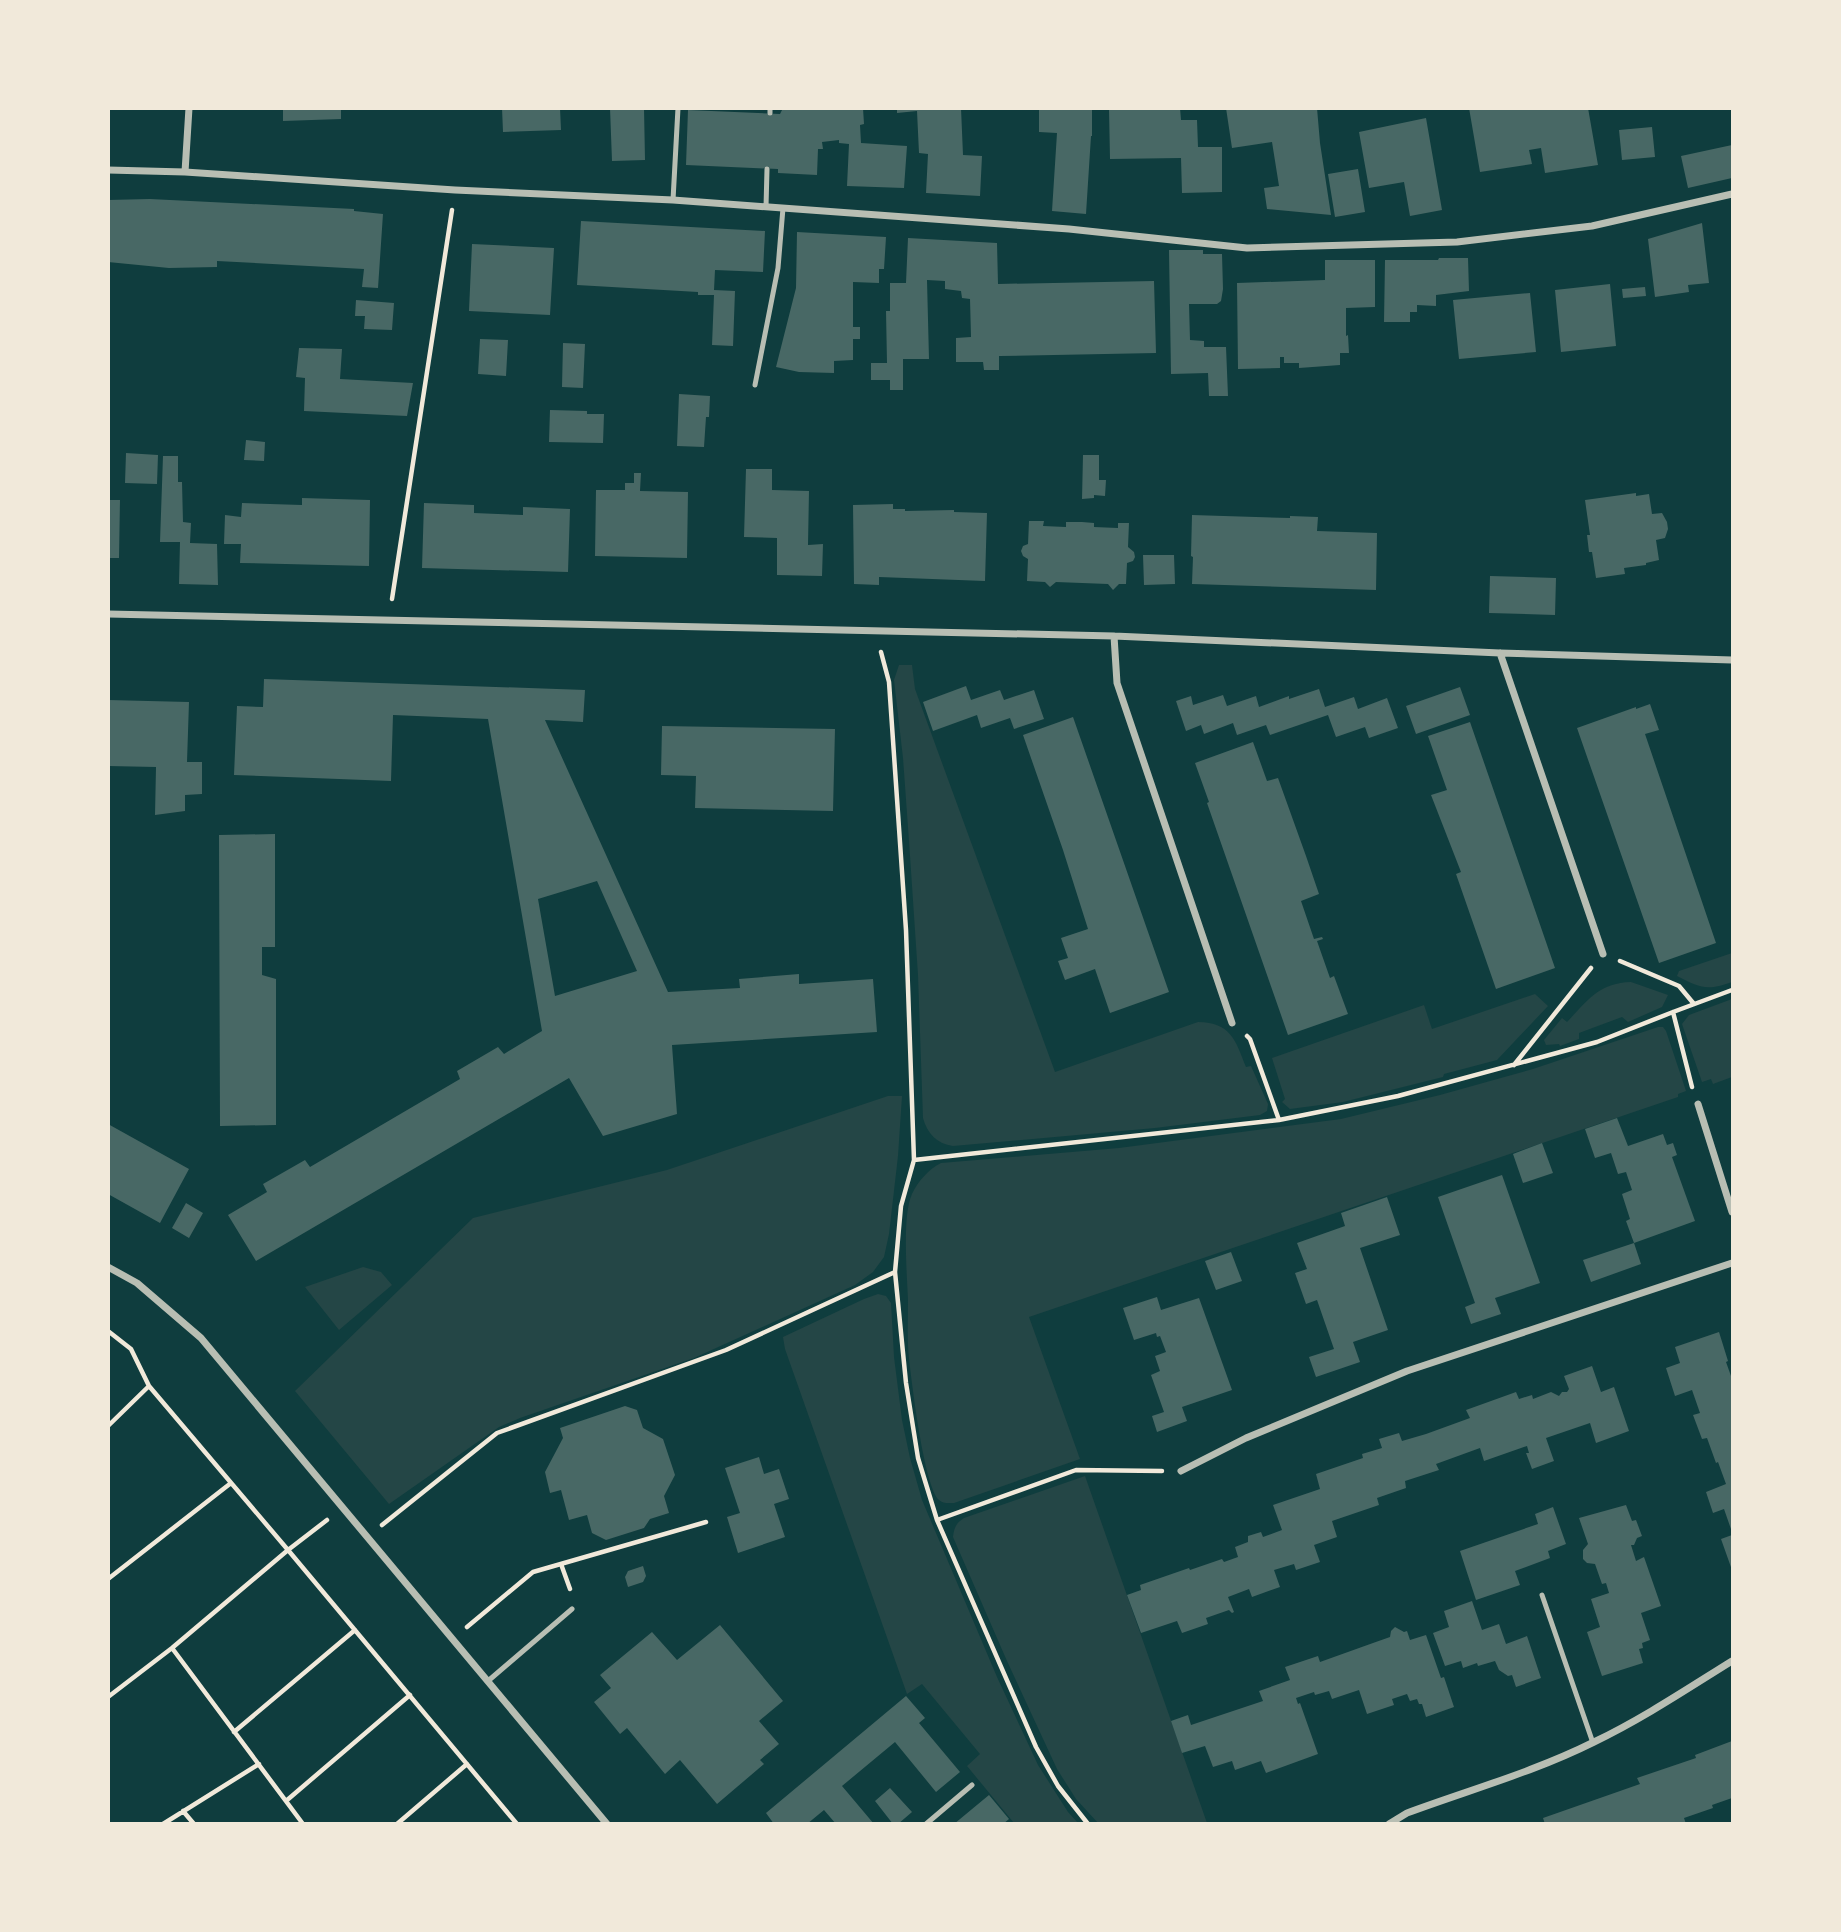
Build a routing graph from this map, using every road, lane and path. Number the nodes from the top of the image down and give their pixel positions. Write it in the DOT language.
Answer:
graph roads {
  1 [pos="189,108"];
  2 [pos="678,108"];
  3 [pos="767,169"];
  4 [pos="108,170"];
  5 [pos="185,172"];
  6 [pos="455,190"];
  7 [pos="1732,194"];
  8 [pos="673,200"];
  9 [pos="766,206"];
  10 [pos="783,208"];
  11 [pos="755,385"];
  12 [pos="108,614"];
  13 [pos="390,621"];
  14 [pos="876,631"];
  15 [pos="1114,636"];
  16 [pos="1500,653"];
  17 [pos="1732,660"];
  18 [pos="1603,954"];
  19 [pos="1732,990"];
  20 [pos="1694,1004"];
  21 [pos="1673,1012"];
  22 [pos="1232,1023"];
  23 [pos="1514,1066"];
  24 [pos="1698,1104"];
  25 [pos="1279,1120"];
  26 [pos="914,1160"];
  27 [pos="1732,1212"];
  28 [pos="1732,1263"];
  29 [pos="108,1267"];
  30 [pos="895,1272"];
  31 [pos="108,1331"];
  32 [pos="149,1386"];
  33 [pos="108,1426"];
  34 [pos="1181,1471"];
  35 [pos="231,1483"];
  36 [pos="343,1506"];
  37 [pos="937,1520"];
  38 [pos="706,1522"];
  39 [pos="367,1536"];
  40 [pos="288,1550"];
  41 [pos="561,1564"];
  42 [pos="108,1579"];
  43 [pos="1542,1595"];
  44 [pos="572,1609"];
  45 [pos="355,1630"];
  46 [pos="453,1639"];
  47 [pos="172,1648"];
  48 [pos="1732,1661"];
  49 [pos="488,1681"];
  50 [pos="410,1695"];
  51 [pos="108,1697"];
  52 [pos="234,1732"];
  53 [pos="1593,1743"];
  54 [pos="259,1764"];
  55 [pos="467,1764"];
  56 [pos="972,1784"];
  57 [pos="286,1801"];
  58 [pos="183,1811"];
  59 [pos="163,1824"];
  60 [pos="194,1824"];
  61 [pos="303,1824"];
  62 [pos="397,1824"];
  63 [pos="517,1824"];
  64 [pos="607,1824"];
  65 [pos="926,1824"];
  66 [pos="1088,1824"];
  67 [pos="1389,1824"];
  1 -- 5 [label="street"];
  2 -- 8 [label="lane"];
  3 -- 9 [label="lane"];
  4 -- 5 [label="street"];
  5 -- 6 [label="street"];
  6 -- 8 [label="street"];
  6 -- 13 [label="path"];
  7 -- 10 [label="street"];
  8 -- 9 [label="street"];
  9 -- 10 [label="street"];
  10 -- 11 [label="lane"];
  12 -- 13 [label="street"];
  13 -- 14 [label="street"];
  14 -- 15 [label="street"];
  14 -- 26 [label="path"];
  15 -- 16 [label="street"];
  15 -- 22 [label="street"];
  16 -- 17 [label="street"];
  16 -- 18 [label="street"];
  18 -- 20 [label="path"];
  18 -- 23 [label="path"];
  19 -- 20 [label="path"];
  20 -- 21 [label="path"];
  21 -- 23 [label="path"];
  21 -- 24 [label="path"];
  22 -- 25 [label="path"];
  23 -- 25 [label="path"];
  24 -- 27 [label="street"];
  25 -- 26 [label="path"];
  26 -- 30 [label="path"];
  28 -- 34 [label="street"];
  29 -- 36 [label="street"];
  30 -- 37 [label="path"];
  30 -- 39 [label="path"];
  31 -- 32 [label="path"];
  32 -- 33 [label="path"];
  32 -- 35 [label="path"];
  34 -- 37 [label="path"];
  35 -- 40 [label="path"];
  35 -- 42 [label="path"];
  36 -- 39 [label="street"];
  36 -- 40 [label="path"];
  37 -- 66 [label="path"];
  38 -- 41 [label="path"];
  39 -- 46 [label="street"];
  40 -- 45 [label="path"];
  40 -- 47 [label="path"];
  41 -- 44 [label="path"];
  41 -- 46 [label="path"];
  43 -- 53 [label="lane"];
  44 -- 49 [label="lane"];
  45 -- 50 [label="path"];
  45 -- 52 [label="path"];
  46 -- 49 [label="street"];
  47 -- 51 [label="path"];
  47 -- 52 [label="path"];
  48 -- 53 [label="street"];
  49 -- 64 [label="street"];
  50 -- 55 [label="path"];
  50 -- 57 [label="path"];
  52 -- 54 [label="path"];
  53 -- 67 [label="street"];
  54 -- 57 [label="path"];
  54 -- 58 [label="path"];
  55 -- 62 [label="path"];
  55 -- 63 [label="path"];
  56 -- 65 [label="lane"];
  57 -- 61 [label="path"];
  58 -- 59 [label="path"];
  58 -- 60 [label="path"];
}
